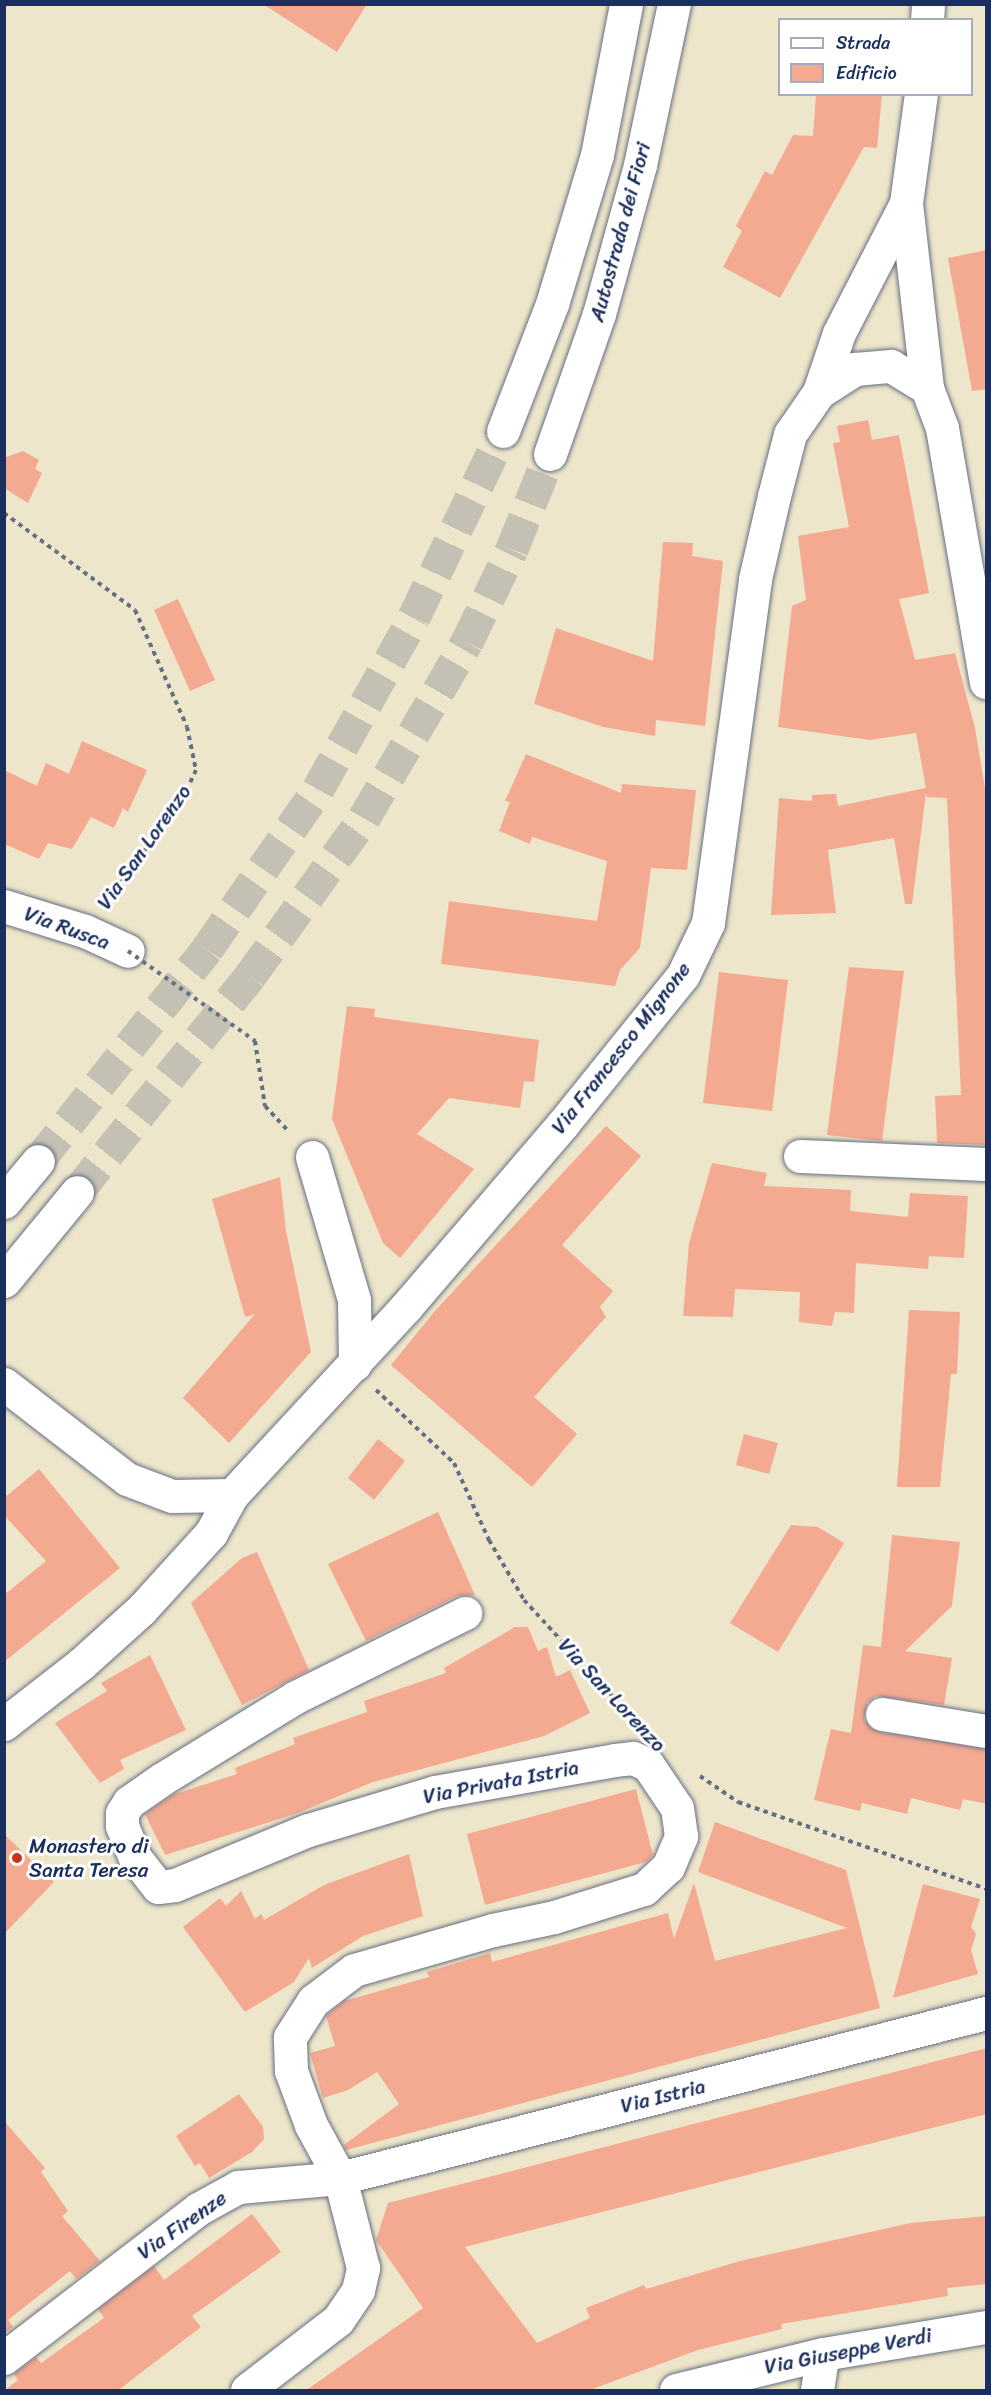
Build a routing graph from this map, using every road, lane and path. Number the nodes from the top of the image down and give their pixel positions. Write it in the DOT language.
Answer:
graph roads {
  1 [pos="626,4"];
  2 [pos="674,4"];
  3 [pos="921,96"];
  4 [pos="906,203"];
  5 [pos="927,388"];
  6 [pos="819,392"];
  7 [pos="503,431"];
  8 [pos="550,454"];
  9 [pos="4,513"];
  10 [pos="987,682"];
  11 [pos="4,906"];
  12 [pos="85,931"];
  13 [pos="128,951"];
  14 [pos="800,1156"];
  15 [pos="312,1158"];
  16 [pos="38,1161"];
  17 [pos="987,1164"];
  18 [pos="77,1192"];
  19 [pos="4,1202"];
  20 [pos="4,1281"];
  21 [pos="364,1376"];
  22 [pos="4,1384"];
  23 [pos="232,1495"];
  24 [pos="465,1613"];
  25 [pos="882,1714"];
  26 [pos="4,1724"];
  27 [pos="641,1727"];
  28 [pos="987,1731"];
  29 [pos="692,1771"];
  30 [pos="987,1889"];
  31 [pos="987,2013"];
  32 [pos="340,2178"];
  33 [pos="987,2327"];
  34 [pos="823,2354"];
  35 [pos="4,2358"];
  36 [pos="247,2391"];
  37 [pos="676,2391"];
  38 [pos="817,2391"];
  1 -- 7 [label="main road, Autostrada dei Fiori"];
  2 -- 8 [label="main road, Autostrada dei Fiori"];
  3 -- 4 [label="main road, Via Francesco Mignone"];
  4 -- 5 [label="main road, Via Francesco Mignone"];
  4 -- 6 [label="main road, Via Francesco Mignone"];
  5 -- 6 [label="main road, Via Francesco Mignone"];
  5 -- 10 [label="main road, Via Francesco Mignone"];
  6 -- 21 [label="main road, Via Francesco Mignone"];
  9 -- 12 [label="path, Via San Lorenzo"];
  11 -- 12 [label="main road, Via Rusca"];
  12 -- 13 [label="main road, Via Rusca"];
  13 -- 15 [label="path, bridge"];
  14 -- 17 [label="main road"];
  15 -- 21 [label="main road"];
  16 -- 19 [label="main road"];
  18 -- 20 [label="main road"];
  21 -- 23 [label="main road, Via Francesco Mignone"];
  21 -- 27 [label="path, Via San Lorenzo"];
  22 -- 23 [label="main road"];
  23 -- 26 [label="main road, Via Francesco Mignone"];
  24 -- 32 [label="main road, Via Privata Istria"];
  25 -- 28 [label="main road"];
  29 -- 30 [label="path"];
  31 -- 32 [label="main road, Via Istria"];
  32 -- 35 [label="main road, Via Firenze"];
  32 -- 36 [label="main road"];
  33 -- 34 [label="main road, Via Giuseppe Verdi"];
  34 -- 37 [label="main road, Via Giuseppe Verdi"];
  34 -- 38 [label="main road"];
}
